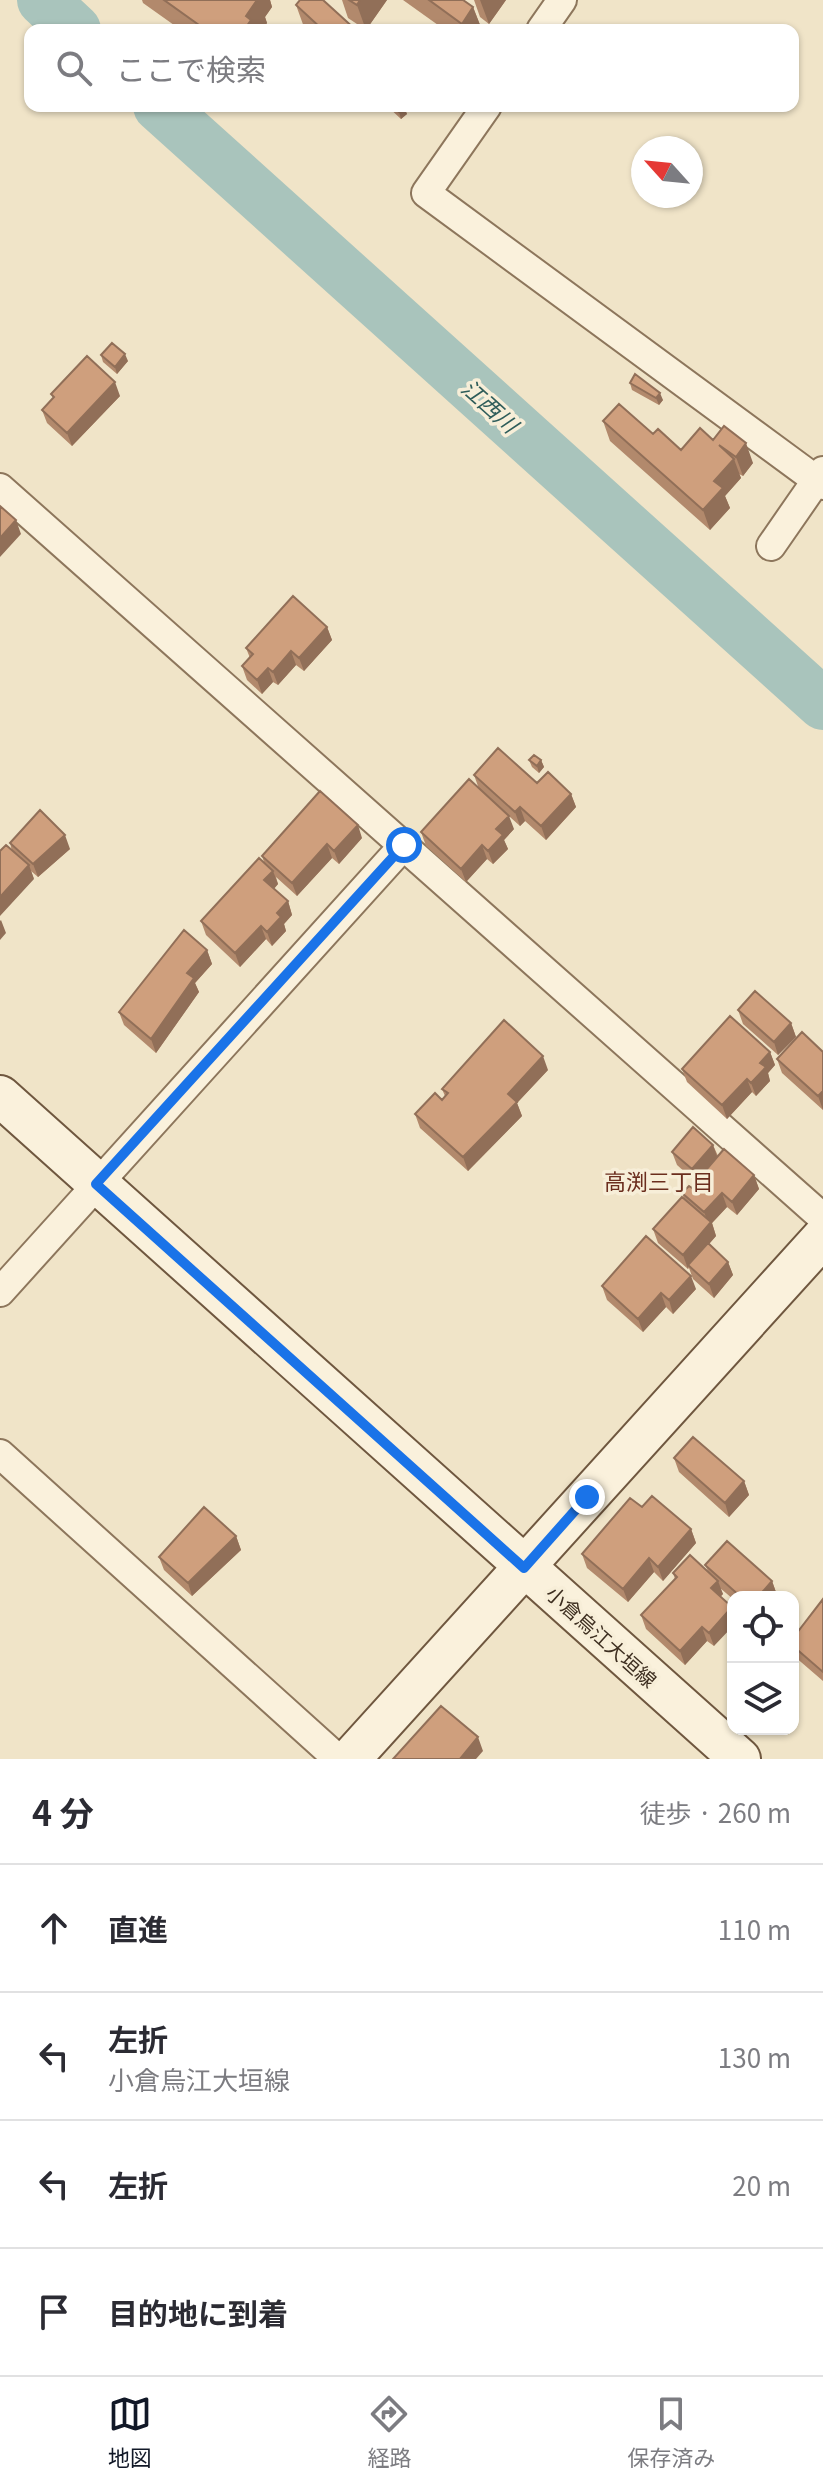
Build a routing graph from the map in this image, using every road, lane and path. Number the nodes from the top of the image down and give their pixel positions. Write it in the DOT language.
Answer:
graph roads {
  1 [pos="562,0"];
  2 [pos="545,24"];
  3 [pos="483,112"];
  4 [pos="821,479"];
  5 [pos="0,488"];
  6 [pos="771,546"];
  7 [pos="404,845"];
  8 [pos="0,1096"];
  9 [pos="96,1184"];
  10 [pos="823,1218"];
  11 [pos="823,1237"];
  12 [pos="0,1292"];
  13 [pos="0,1454"];
  14 [pos="524,1568"];
  15 [pos="338,1759"];
  16 [pos="350,1759"];
  17 [pos="740,1759"];
  1 -- 2 [label="street"];
  3 -- 4 [label="street"];
  4 -- 6 [label="street"];
  5 -- 7 [label="street"];
  7 -- 9 [label="street"];
  7 -- 10 [label="street"];
  8 -- 9 [label="main road, 小倉烏江大垣線"];
  9 -- 12 [label="street"];
  9 -- 14 [label="main road, 小倉烏江大垣線"];
  11 -- 14 [label="main road"];
  13 -- 15 [label="street"];
  14 -- 16 [label="main road"];
  14 -- 17 [label="main road, 小倉烏江大垣線"];
}
